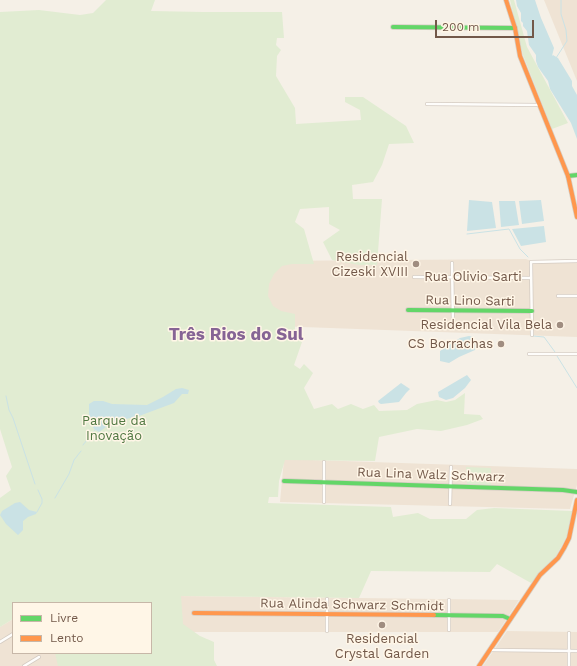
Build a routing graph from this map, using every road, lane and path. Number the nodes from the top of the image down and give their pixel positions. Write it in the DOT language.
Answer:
graph roads {
  1 [pos="506,0"];
  2 [pos="393,27"];
  3 [pos="515,28"];
  4 [pos="427,104"];
  5 [pos="540,105"];
  6 [pos="576,175"];
  7 [pos="568,176"];
  8 [pos="577,217"];
  9 [pos="577,261"];
  10 [pos="452,263"];
  11 [pos="414,277"];
  12 [pos="452,277"];
  13 [pos="531,278"];
  14 [pos="558,296"];
  15 [pos="577,296"];
  16 [pos="408,310"];
  17 [pos="452,310"];
  18 [pos="532,311"];
  19 [pos="453,325"];
  20 [pos="532,334"];
  21 [pos="529,354"];
  22 [pos="577,354"];
  23 [pos="324,462"];
  24 [pos="451,467"];
  25 [pos="284,481"];
  26 [pos="324,482"];
  27 [pos="450,486"];
  28 [pos="577,492"];
  29 [pos="577,500"];
  30 [pos="324,502"];
  31 [pos="450,504"];
  32 [pos="327,599"];
  33 [pos="450,600"];
  34 [pos="194,613"];
  35 [pos="327,614"];
  36 [pos="449,616"];
  37 [pos="510,619"];
  38 [pos="449,630"];
  39 [pos="327,631"];
  40 [pos="569,633"];
  41 [pos="12,635"];
  42 [pos="0,642"];
  43 [pos="489,650"];
  44 [pos="569,651"];
  45 [pos="577,651"];
  46 [pos="39,657"];
  47 [pos="24,666"];
  48 [pos="479,666"];
  49 [pos="569,666"];
  1 -- 3 [label="street"];
  2 -- 3 [label="street"];
  3 -- 5 [label="street"];
  4 -- 5 [label="street"];
  5 -- 7 [label="street"];
  6 -- 7 [label="street"];
  7 -- 8 [label="street"];
  9 -- 13 [label="street"];
  10 -- 12 [label="street"];
  11 -- 12 [label="street, Rua Olivio Sarti"];
  12 -- 13 [label="street, Rua Olivio Sarti"];
  12 -- 17 [label="street"];
  13 -- 18 [label="street"];
  14 -- 15 [label="street"];
  16 -- 17 [label="street, Rua Lino Sarti"];
  17 -- 18 [label="street, Rua Lino Sarti"];
  17 -- 19 [label="street"];
  18 -- 20 [label="street"];
  21 -- 22 [label="street"];
  23 -- 26 [label="street"];
  24 -- 27 [label="street"];
  25 -- 26 [label="street, Rua Lina Walz Schwarz"];
  26 -- 27 [label="street, Rua Lina Walz Schwarz"];
  26 -- 30 [label="street"];
  27 -- 28 [label="street, Rua Lina Walz Schwarz"];
  27 -- 31 [label="street"];
  29 -- 37 [label="street"];
  32 -- 35 [label="street"];
  33 -- 36 [label="street"];
  34 -- 35 [label="street, Rua Alinda Schwarz Schmidt"];
  35 -- 36 [label="street, Rua Alinda Schwarz Schmidt"];
  35 -- 39 [label="street"];
  36 -- 37 [label="street, Rua Alinda Schwarz Schmidt"];
  36 -- 38 [label="street"];
  37 -- 43 [label="street"];
  40 -- 44 [label="street"];
  41 -- 42 [label="street"];
  43 -- 44 [label="street"];
  43 -- 48 [label="street"];
  44 -- 45 [label="street"];
  44 -- 49 [label="street"];
  46 -- 47 [label="street"];
}
